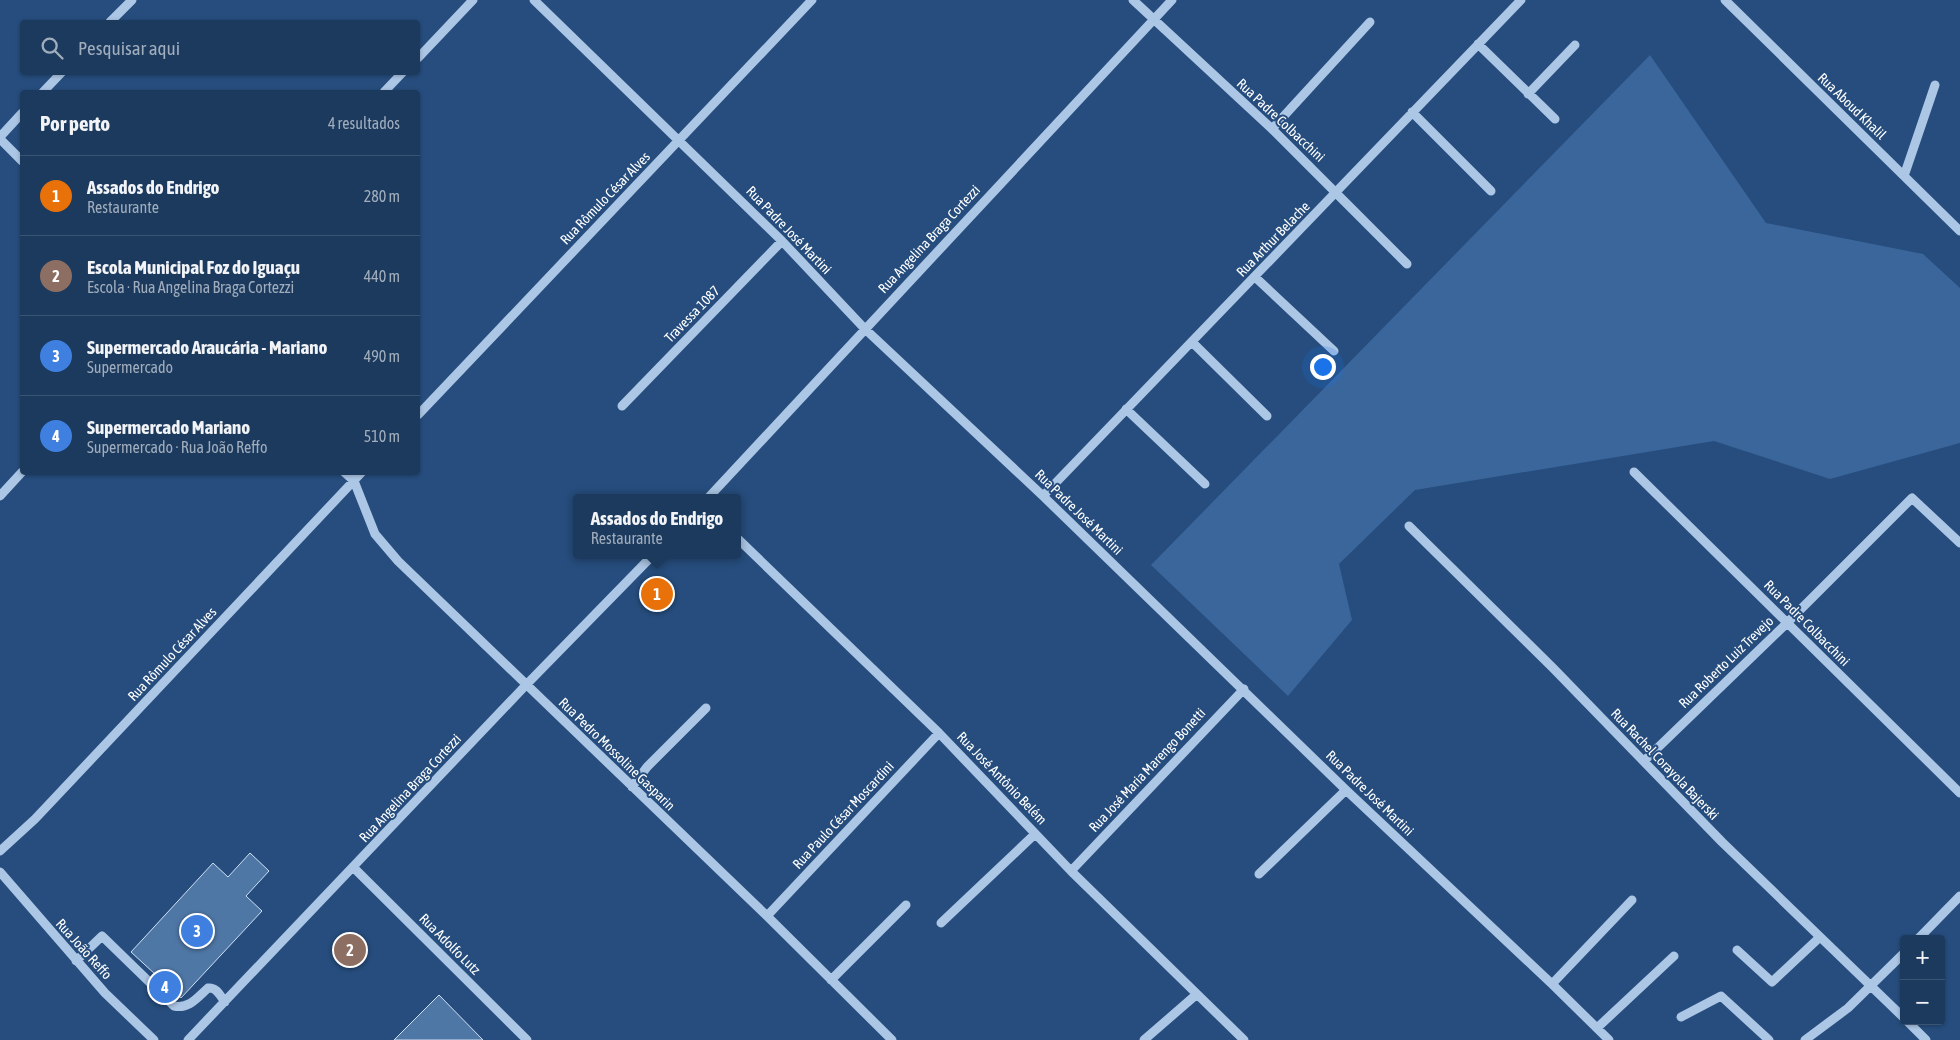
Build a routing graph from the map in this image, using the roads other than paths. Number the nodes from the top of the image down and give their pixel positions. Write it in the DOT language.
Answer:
graph roads {
  1 [pos="132,0"];
  2 [pos="473,0"];
  3 [pos="534,0"];
  4 [pos="812,0"];
  5 [pos="1133,0"];
  6 [pos="1172,0"];
  7 [pos="1521,0"];
  8 [pos="1725,0"];
  9 [pos="112,20"];
  10 [pos="1153,20"];
  11 [pos="1370,22"];
  12 [pos="1478,44"];
  13 [pos="1575,45"];
  14 [pos="420,56"];
  15 [pos="59,75"];
  16 [pos="400,75"];
  17 [pos="1935,85"];
  18 [pos="45,90"];
  19 [pos="386,90"];
  20 [pos="1528,94"];
  21 [pos="1412,112"];
  22 [pos="20,115"];
  23 [pos="1555,119"];
  24 [pos="1272,129"];
  25 [pos="0,138"];
  26 [pos="679,140"];
  27 [pos="20,159"];
  28 [pos="1904,176"];
  29 [pos="1491,191"];
  30 [pos="1337,192"];
  31 [pos="1960,231"];
  32 [pos="782,241"];
  33 [pos="1407,264"];
  34 [pos="1255,277"];
  35 [pos="864,328"];
  36 [pos="1192,342"];
  37 [pos="1334,351"];
  38 [pos="622,406"];
  39 [pos="1126,408"];
  40 [pos="420,412"];
  41 [pos="1267,416"];
  42 [pos="1634,472"];
  43 [pos="20,474"];
  44 [pos="347,475"];
  45 [pos="360,475"];
  46 [pos="354,482"];
  47 [pos="1205,484"];
  48 [pos="712,494"];
  49 [pos="0,496"];
  50 [pos="1043,496"];
  51 [pos="1409,526"];
  52 [pos="741,542"];
  53 [pos="1960,543"];
  54 [pos="649,559"];
  55 [pos="1787,623"];
  56 [pos="526,685"];
  57 [pos="1244,689"];
  58 [pos="706,708"];
  59 [pos="939,733"];
  60 [pos="1644,762"];
  61 [pos="632,786"];
  62 [pos="1346,790"];
  63 [pos="1960,793"];
  64 [pos="1036,834"];
  65 [pos="0,851"];
  66 [pos="354,868"];
  67 [pos="1071,871"];
  68 [pos="0,872"];
  69 [pos="1259,874"];
  70 [pos="1960,896"];
  71 [pos="1632,900"];
  72 [pos="906,905"];
  73 [pos="767,916"];
  74 [pos="941,923"];
  75 [pos="1922,935"];
  76 [pos="1820,937"];
  77 [pos="1737,950"];
  78 [pos="1674,956"];
  79 [pos="1900,957"];
  80 [pos="76,961"];
  81 [pos="831,980"];
  82 [pos="1552,984"];
  83 [pos="1872,986"];
  84 [pos="1197,994"];
  85 [pos="225,1002"];
  86 [pos="1900,1014"];
  87 [pos="1681,1017"];
  88 [pos="1911,1025"];
  89 [pos="1597,1028"];
  90 [pos="154,1040"];
  91 [pos="188,1040"];
  92 [pos="527,1040"];
  93 [pos="892,1040"];
  94 [pos="1144,1040"];
  95 [pos="1244,1040"];
  96 [pos="1609,1040"];
  97 [pos="1769,1040"];
  98 [pos="1805,1040"];
  99 [pos="1926,1040"];
  1 -- 9 [label="street"];
  2 -- 14 [label="street"];
  3 -- 26 [label="street, Rua Padre José Martini"];
  4 -- 26 [label="street, Rua Rômulo César Alves"];
  5 -- 10 [label="street, Rua Padre Colbacchini"];
  6 -- 10 [label="street, Rua Angelina Braga Cortezzi"];
  7 -- 12 [label="street, Rua Arthur Belache"];
  8 -- 28 [label="street, Rua Aboud Khalil"];
  10 -- 24 [label="street, Rua Padre Colbacchini"];
  10 -- 35 [label="street, Rua Angelina Braga Cortezzi"];
  11 -- 24 [label="street"];
  12 -- 20 [label="street"];
  12 -- 21 [label="street, Rua Arthur Belache"];
  13 -- 20 [label="street"];
  15 -- 18 [label="street"];
  16 -- 19 [label="street"];
  17 -- 28 [label="street"];
  20 -- 23 [label="street"];
  21 -- 29 [label="street"];
  21 -- 30 [label="street, Rua Arthur Belache"];
  22 -- 25 [label="street"];
  24 -- 30 [label="street, Rua Padre Colbacchini"];
  25 -- 27 [label="street"];
  26 -- 32 [label="street, Rua Padre José Martini"];
  26 -- 40 [label="street, Rua Rômulo César Alves"];
  28 -- 31 [label="street, Rua Aboud Khalil"];
  30 -- 33 [label="street, Rua Padre Colbacchini"];
  30 -- 34 [label="street, Rua Arthur Belache"];
  32 -- 35 [label="street, Rua Padre José Martini"];
  32 -- 38 [label="street, Travessa 1087"];
  34 -- 36 [label="street, Rua Arthur Belache"];
  34 -- 37 [label="street"];
  35 -- 48 [label="street, Rua Angelina Braga Cortezzi"];
  35 -- 50 [label="street, Rua Padre José Martini"];
  36 -- 39 [label="street, Rua Arthur Belache"];
  36 -- 41 [label="street"];
  39 -- 47 [label="street"];
  39 -- 50 [label="street, Rua Arthur Belache"];
  42 -- 55 [label="street, Rua Padre Colbacchini"];
  43 -- 49 [label="street"];
  44 -- 46 [label="street, Rua Pedro Mossoline Gasparin"];
  45 -- 46 [label="street, Rua Rômulo César Alves"];
  46 -- 56 [label="street, Rua Pedro Mossoline Gasparin"];
  46 -- 65 [label="street, Rua Rômulo César Alves"];
  50 -- 57 [label="street, Rua Padre José Martini"];
  51 -- 60 [label="street, Rua Rachel Corayola Bajerski"];
  52 -- 59 [label="street, Rua José Antônio Belém"];
  53 -- 55 [label="street, Rua Roberto Luiz Trevejo"];
  54 -- 56 [label="street, Rua Angelina Braga Cortezzi"];
  55 -- 60 [label="street, Rua Roberto Luiz Trevejo"];
  55 -- 63 [label="street, Rua Padre Colbacchini"];
  56 -- 61 [label="street, Rua Pedro Mossoline Gasparin"];
  56 -- 66 [label="street, Rua Angelina Braga Cortezzi"];
  57 -- 62 [label="street, Rua Padre José Martini"];
  57 -- 67 [label="street, Rua José Maria Marengo Bonetti"];
  58 -- 61 [label="street"];
  59 -- 64 [label="street, Rua José Antônio Belém"];
  59 -- 73 [label="street, Rua Paulo César Moscardini"];
  60 -- 76 [label="street, Rua Rachel Corayola Bajerski"];
  61 -- 73 [label="street, Rua Pedro Mossoline Gasparin"];
  62 -- 69 [label="street"];
  62 -- 82 [label="street, Rua Padre José Martini"];
  64 -- 67 [label="street, Rua José Antônio Belém"];
  64 -- 74 [label="street"];
  66 -- 85 [label="street, Rua Angelina Braga Cortezzi"];
  66 -- 92 [label="street, Rua Adolfo Lutz"];
  67 -- 84 [label="street, Rua José Antônio Belém"];
  68 -- 80 [label="street, Rua João Reffo"];
  70 -- 75 [label="street"];
  71 -- 82 [label="street"];
  72 -- 81 [label="street"];
  73 -- 81 [label="street, Rua Pedro Mossoline Gasparin"];
  76 -- 77 [label="street"];
  76 -- 83 [label="street, Rua Rachel Corayola Bajerski"];
  78 -- 89 [label="street"];
  79 -- 83 [label="street"];
  80 -- 85 [label="street"];
  80 -- 90 [label="street, Rua João Reffo"];
  81 -- 93 [label="street, Rua Pedro Mossoline Gasparin"];
  82 -- 89 [label="street, Rua Padre José Martini"];
  83 -- 86 [label="street, Rua Rachel Corayola Bajerski"];
  83 -- 98 [label="street"];
  84 -- 94 [label="street"];
  84 -- 95 [label="street, Rua José Antônio Belém"];
  85 -- 91 [label="street, Rua Angelina Braga Cortezzi"];
  87 -- 97 [label="street"];
  88 -- 99 [label="street"];
  89 -- 96 [label="street, Rua Padre José Martini"];
}
